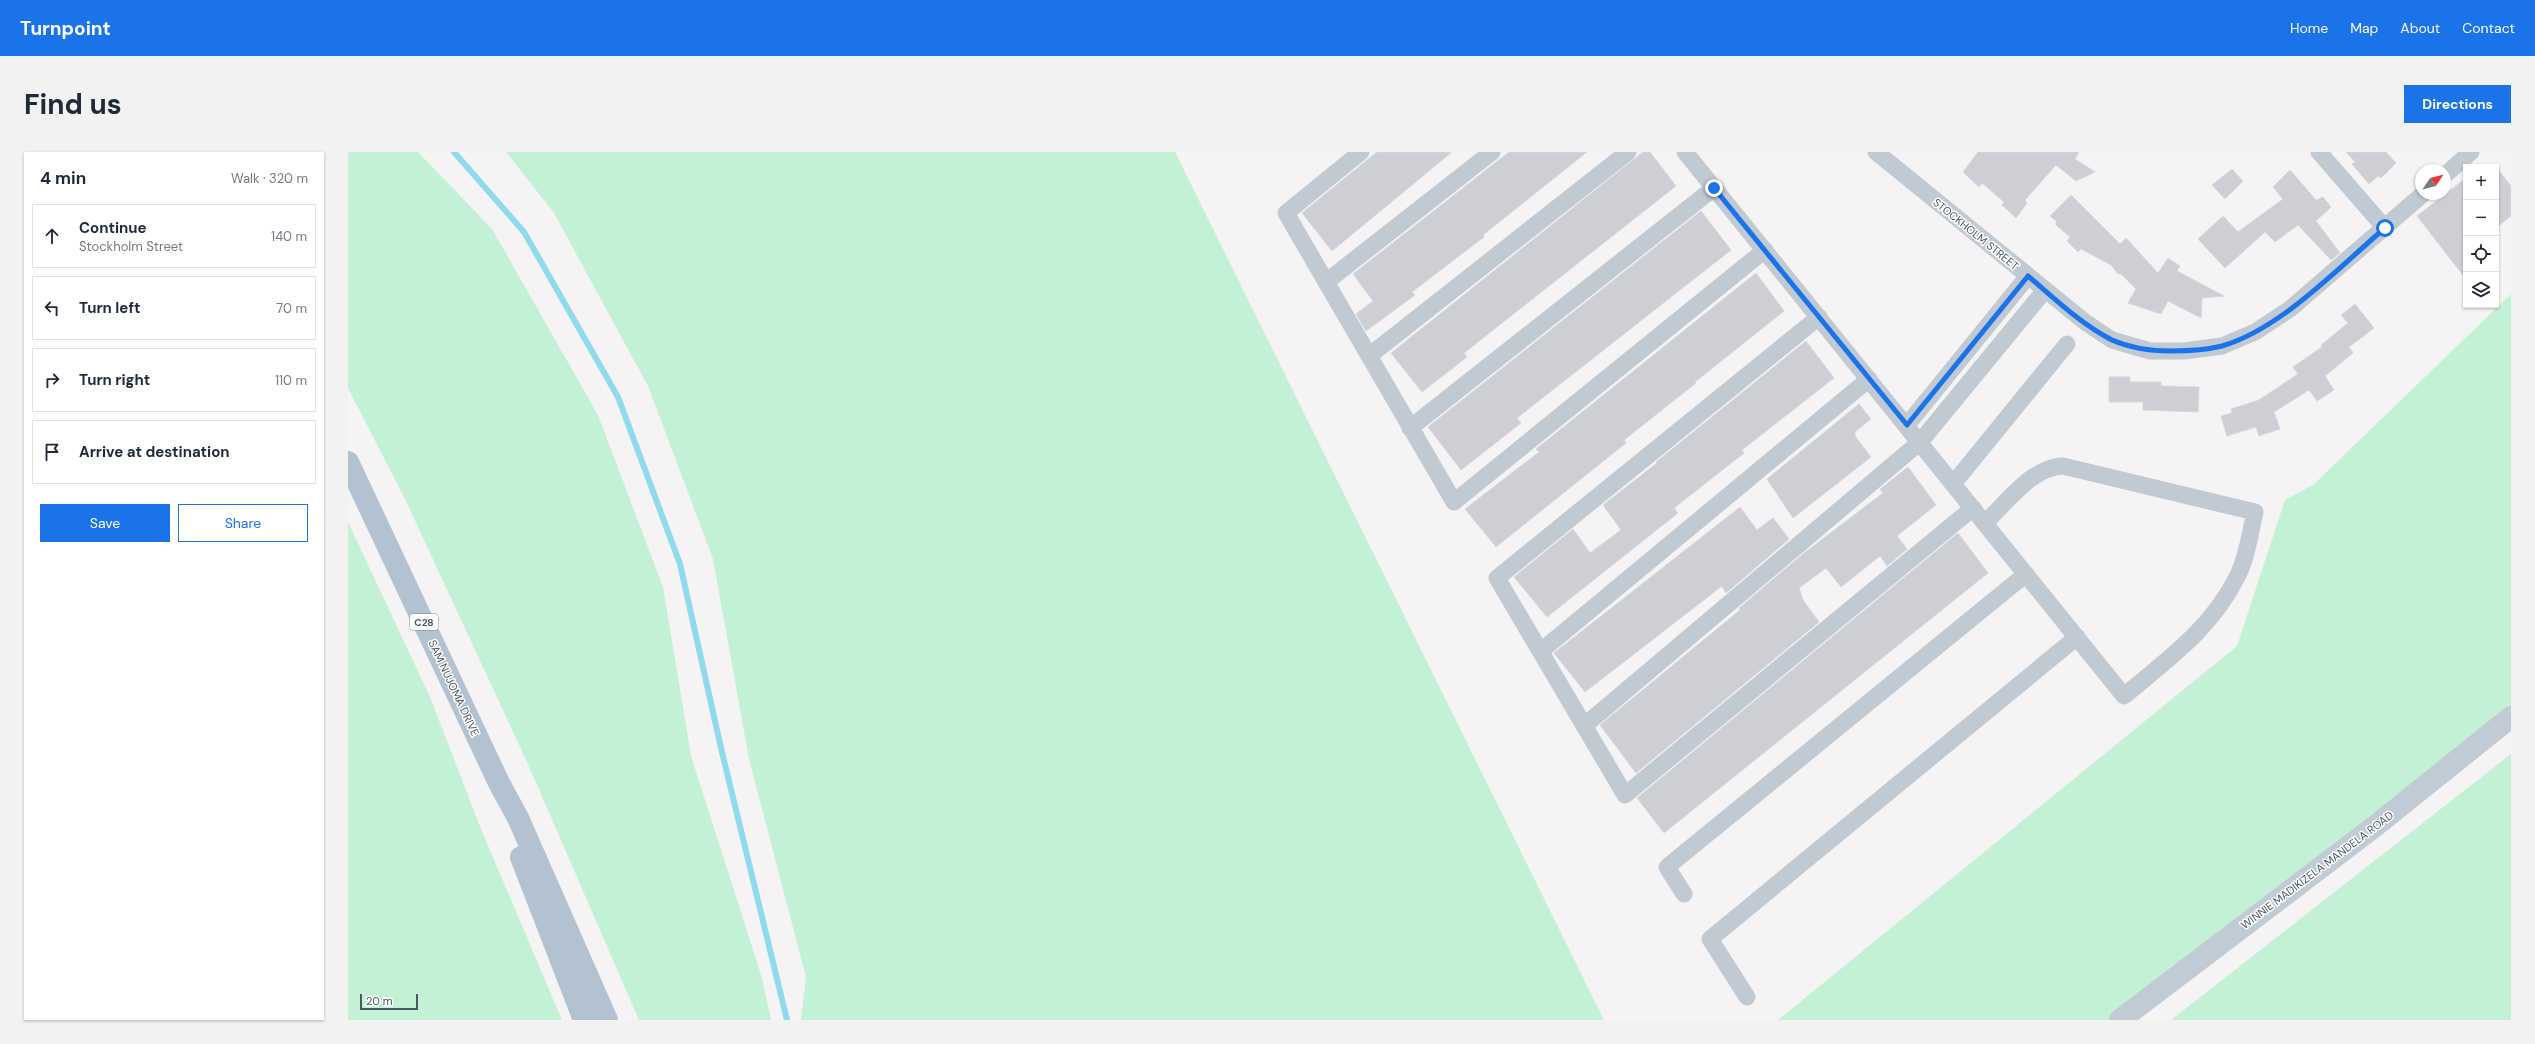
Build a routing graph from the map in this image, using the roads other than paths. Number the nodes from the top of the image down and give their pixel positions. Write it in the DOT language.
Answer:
graph roads {
  1 [pos="1361,152"];
  2 [pos="1492,152"];
  3 [pos="1628,152"];
  4 [pos="1685,152"];
  5 [pos="1876,152"];
  6 [pos="2319,152"];
  7 [pos="2471,152"];
  8 [pos="2451,170"];
  9 [pos="1714,188"];
  10 [pos="2417,200"];
  11 [pos="2385,228"];
  12 [pos="1765,250"];
  13 [pos="2028,276"];
  14 [pos="1326,282"];
  15 [pos="2045,290"];
  16 [pos="1820,318"];
  17 [pos="2067,344"];
  18 [pos="1369,356"];
  19 [pos="1870,379"];
  20 [pos="1907,425"];
  21 [pos="1410,428"];
  22 [pos="1920,442"];
  23 [pos="348,462"];
  24 [pos="1954,484"];
  25 [pos="1973,508"];
  26 [pos="1985,523"];
  27 [pos="2026,574"];
  28 [pos="2077,637"];
  29 [pos="1541,652"];
  30 [pos="2511,717"];
  31 [pos="1584,726"];
  32 [pos="499,783"];
  33 [pos="1684,894"];
  34 [pos="1747,996"];
  35 [pos="584,1020"];
  36 [pos="607,1020"];
  37 [pos="2120,1020"];
  1 -- 14 [label="street"];
  2 -- 14 [label="street"];
  3 -- 18 [label="street"];
  4 -- 9 [label="street"];
  5 -- 13 [label="street, STOCKHOLM STREET"];
  6 -- 11 [label="street"];
  7 -- 8 [label="street"];
  9 -- 12 [label="street"];
  9 -- 21 [label="street"];
  10 -- 11 [label="street, STOCKHOLM STREET"];
  11 -- 15 [label="street, STOCKHOLM STREET"];
  12 -- 16 [label="street"];
  12 -- 21 [label="street"];
  13 -- 15 [label="street, STOCKHOLM STREET"];
  13 -- 20 [label="street"];
  14 -- 18 [label="street"];
  15 -- 22 [label="street"];
  16 -- 19 [label="street"];
  16 -- 29 [label="street"];
  17 -- 24 [label="street"];
  18 -- 21 [label="street"];
  19 -- 20 [label="street"];
  19 -- 29 [label="street"];
  20 -- 22 [label="street"];
  22 -- 24 [label="street"];
  22 -- 31 [label="street"];
  23 -- 32 [label="main road, SAM NUJOMA DRIVE / C28"];
  24 -- 25 [label="street"];
  25 -- 26 [label="street"];
  25 -- 31 [label="street"];
  26 -- 27 [label="street"];
  26 -- 28 [label="street"];
  27 -- 28 [label="street"];
  27 -- 33 [label="street"];
  28 -- 34 [label="street"];
  29 -- 31 [label="street"];
  30 -- 37 [label="main road, WINNIE MADIKIZELA MANDELA ROAD"];
  32 -- 35 [label="main road, SAM NUJOMA DRIVE / C28"];
  32 -- 36 [label="main road, SAM NUJOMA DRIVE / C28"];
}
